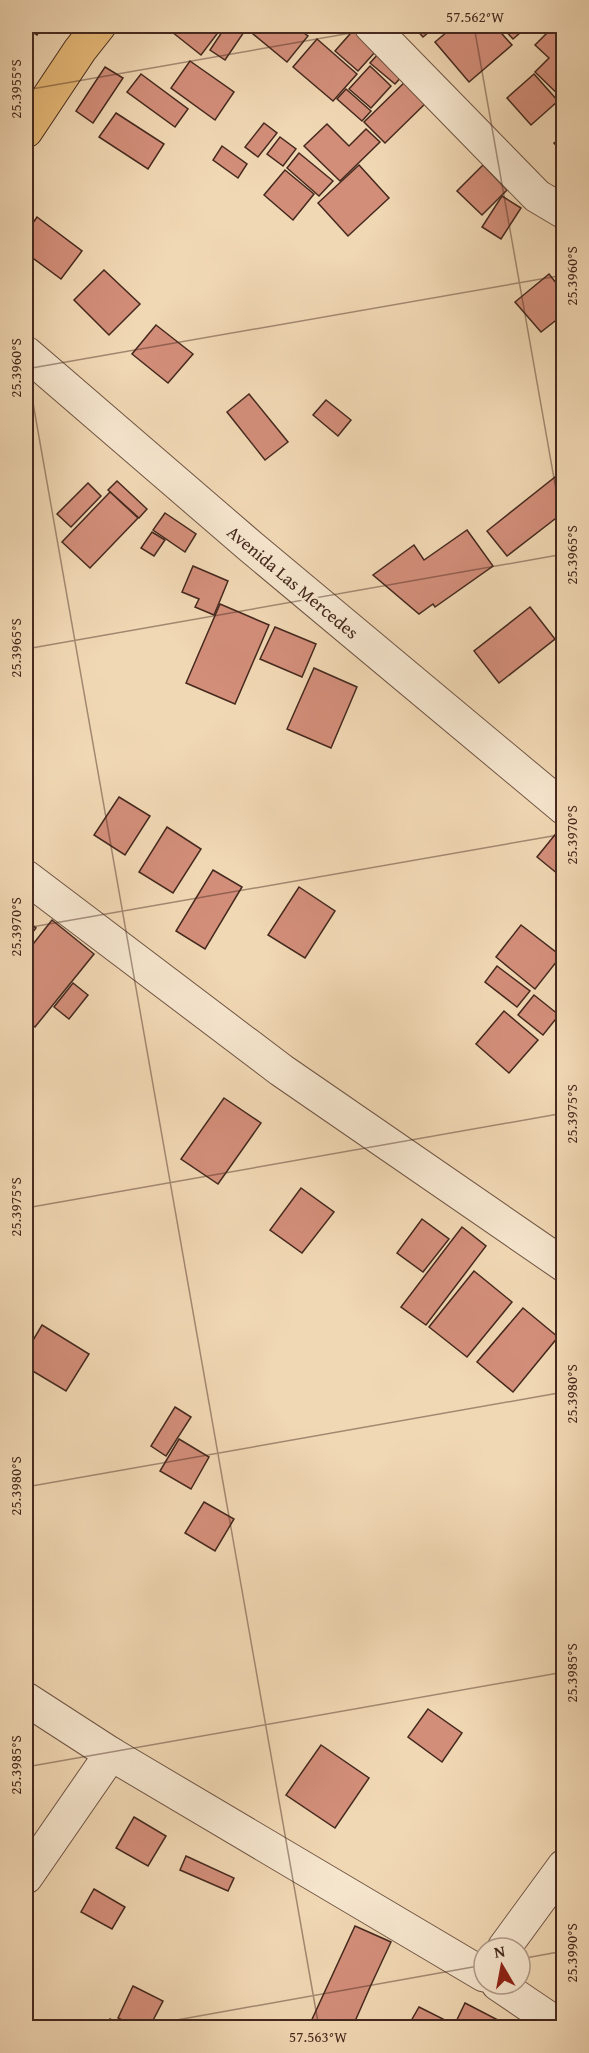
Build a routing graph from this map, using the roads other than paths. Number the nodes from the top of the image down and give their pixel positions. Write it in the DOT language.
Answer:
graph roads {
  1 [pos="99,26"];
  2 [pos="371,26"];
  3 [pos="26,131"];
  4 [pos="564,212"];
  5 [pos="26,353"];
  6 [pos="564,808"];
  7 [pos="26,877"];
  8 [pos="564,1265"];
  9 [pos="26,1700"];
  10 [pos="111,1754"];
  11 [pos="564,1866"];
  12 [pos="26,1877"];
  13 [pos="513,1936"];
  14 [pos="472,1968"];
  15 [pos="516,1996"];
  16 [pos="563,2028"];
  1 -- 3 [label="main road"];
  2 -- 4 [label="street"];
  5 -- 6 [label="street, Avenida Las Mercedes"];
  7 -- 8 [label="street"];
  9 -- 10 [label="street"];
  10 -- 12 [label="street"];
  10 -- 14 [label="street"];
  11 -- 13 [label="street"];
  15 -- 16 [label="street"];
}
